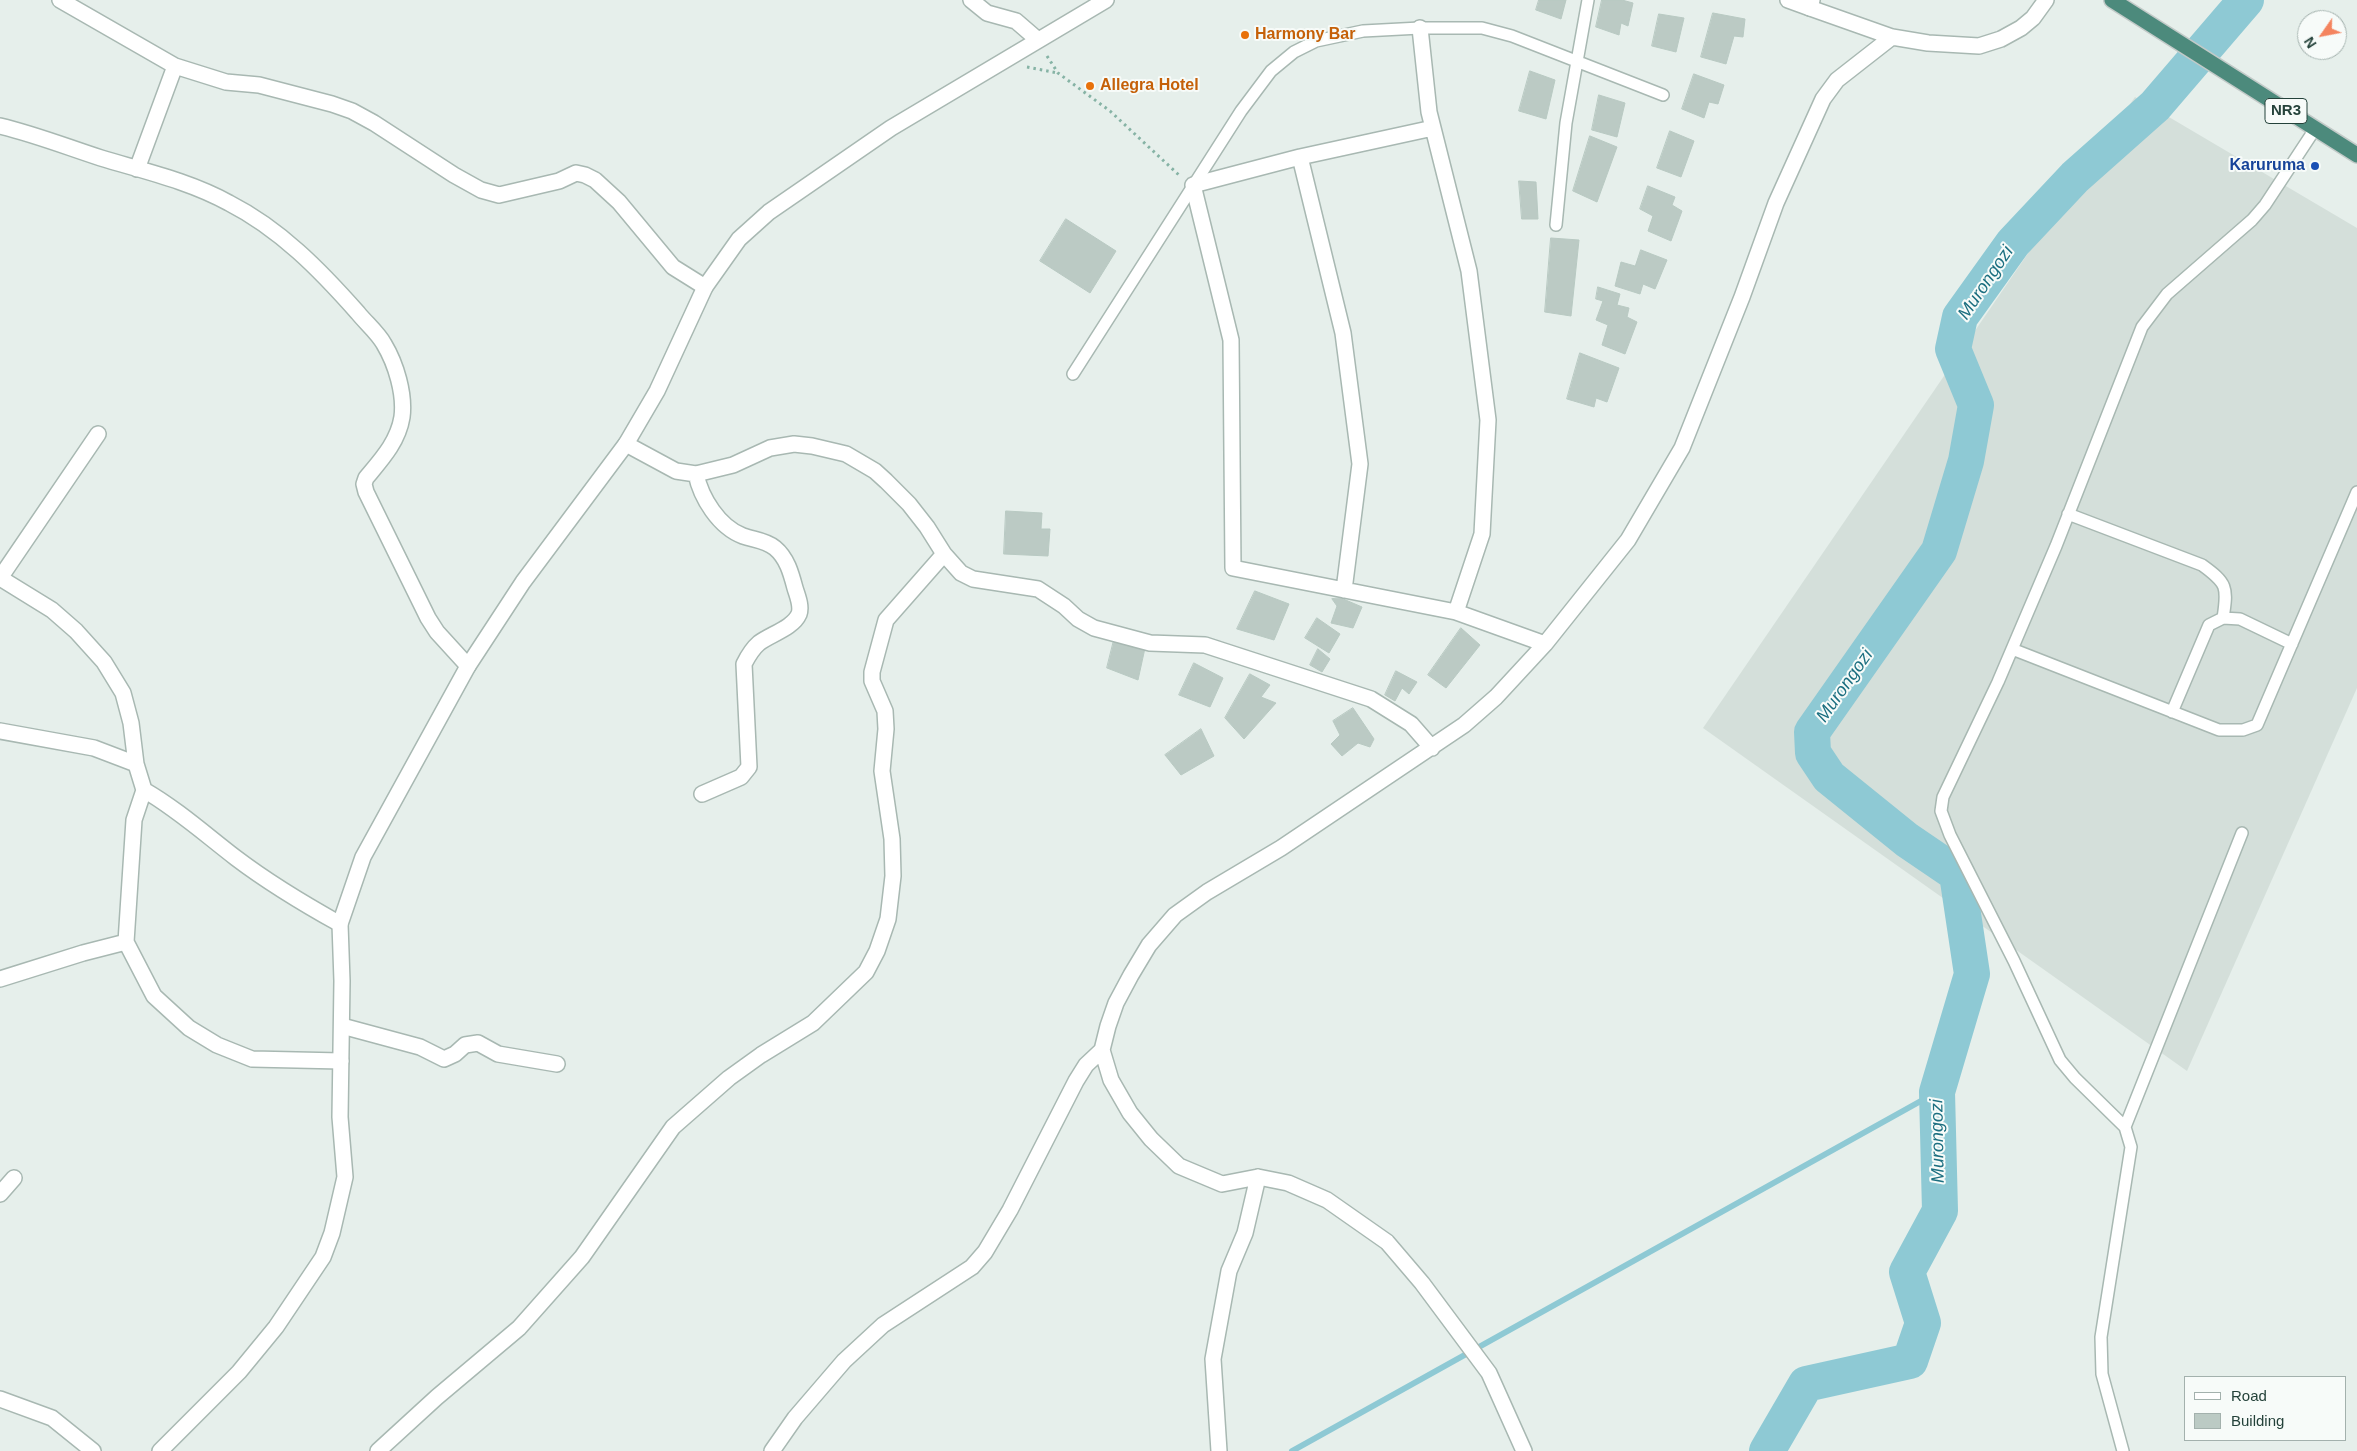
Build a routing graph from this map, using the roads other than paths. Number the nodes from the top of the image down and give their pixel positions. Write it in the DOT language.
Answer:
graph roads {
  1 [pos="60,0"];
  2 [pos="971,0"];
  3 [pos="1106,0"];
  4 [pos="1588,0"];
  5 [pos="1788,0"];
  6 [pos="2046,0"];
  7 [pos="2112,0"];
  8 [pos="1811,4"];
  9 [pos="1420,28"];
  10 [pos="1892,37"];
  11 [pos="1038,40"];
  12 [pos="1577,63"];
  13 [pos="175,66"];
  14 [pos="1663,95"];
  15 [pos="0,126"];
  16 [pos="1433,128"];
  17 [pos="2315,129"];
  18 [pos="2357,155"];
  19 [pos="1300,156"];
  20 [pos="137,169"];
  21 [pos="1193,185"];
  22 [pos="1556,225"];
  23 [pos="705,287"];
  24 [pos="1073,374"];
  25 [pos="98,434"];
  26 [pos="626,444"];
  27 [pos="696,474"];
  28 [pos="2357,492"];
  29 [pos="2068,514"];
  30 [pos="944,554"];
  31 [pos="0,578"];
  32 [pos="1344,590"];
  33 [pos="1456,612"];
  34 [pos="2223,618"];
  35 [pos="1545,644"];
  36 [pos="2292,644"];
  37 [pos="2012,649"];
  38 [pos="468,666"];
  39 [pos="2172,712"];
  40 [pos="0,731"];
  41 [pos="1432,748"];
  42 [pos="136,764"];
  43 [pos="144,790"];
  44 [pos="702,794"];
  45 [pos="2242,833"];
  46 [pos="340,924"];
  47 [pos="126,942"];
  48 [pos="0,979"];
  49 [pos="342,1026"];
  50 [pos="1102,1050"];
  51 [pos="341,1061"];
  52 [pos="557,1064"];
  53 [pos="2125,1128"];
  54 [pos="1258,1177"];
  55 [pos="14,1178"];
  56 [pos="0,1194"];
  57 [pos="0,1399"];
  58 [pos="93,1451"];
  59 [pos="160,1451"];
  60 [pos="378,1451"];
  61 [pos="772,1451"];
  62 [pos="1218,1451"];
  63 [pos="1524,1451"];
  64 [pos="2123,1451"];
  1 -- 13 [label="street"];
  2 -- 11 [label="street"];
  3 -- 11 [label="street"];
  4 -- 12 [label="lane"];
  5 -- 8 [label="street"];
  6 -- 10 [label="street"];
  7 -- 17 [label="highway, NR3"];
  8 -- 10 [label="street"];
  9 -- 12 [label="lane"];
  9 -- 16 [label="street"];
  9 -- 21 [label="lane"];
  10 -- 35 [label="street"];
  11 -- 23 [label="street"];
  12 -- 14 [label="lane"];
  12 -- 22 [label="lane"];
  13 -- 20 [label="street"];
  13 -- 23 [label="street"];
  15 -- 20 [label="street"];
  16 -- 19 [label="street"];
  16 -- 33 [label="street"];
  17 -- 18 [label="highway, NR3"];
  17 -- 29 [label="lane"];
  19 -- 21 [label="street"];
  19 -- 32 [label="street"];
  20 -- 38 [label="street"];
  21 -- 24 [label="lane"];
  21 -- 32 [label="street"];
  23 -- 26 [label="street"];
  25 -- 31 [label="street"];
  26 -- 27 [label="street"];
  26 -- 38 [label="street"];
  27 -- 30 [label="street"];
  27 -- 44 [label="street"];
  28 -- 36 [label="lane"];
  29 -- 34 [label="lane"];
  29 -- 37 [label="lane"];
  30 -- 41 [label="street"];
  30 -- 60 [label="street"];
  31 -- 42 [label="street"];
  32 -- 33 [label="street"];
  33 -- 35 [label="street"];
  34 -- 36 [label="lane"];
  34 -- 39 [label="lane"];
  35 -- 41 [label="street"];
  36 -- 39 [label="lane"];
  37 -- 39 [label="lane"];
  37 -- 53 [label="lane"];
  38 -- 46 [label="street"];
  40 -- 42 [label="street"];
  41 -- 50 [label="street"];
  42 -- 43 [label="street"];
  43 -- 46 [label="street"];
  43 -- 47 [label="street"];
  45 -- 53 [label="lane"];
  46 -- 49 [label="street"];
  47 -- 48 [label="street"];
  47 -- 51 [label="street"];
  49 -- 51 [label="street"];
  49 -- 52 [label="street"];
  50 -- 54 [label="street"];
  50 -- 61 [label="street"];
  51 -- 59 [label="street"];
  53 -- 64 [label="lane"];
  54 -- 62 [label="street"];
  54 -- 63 [label="street"];
  55 -- 56 [label="street"];
  57 -- 58 [label="street"];
}
